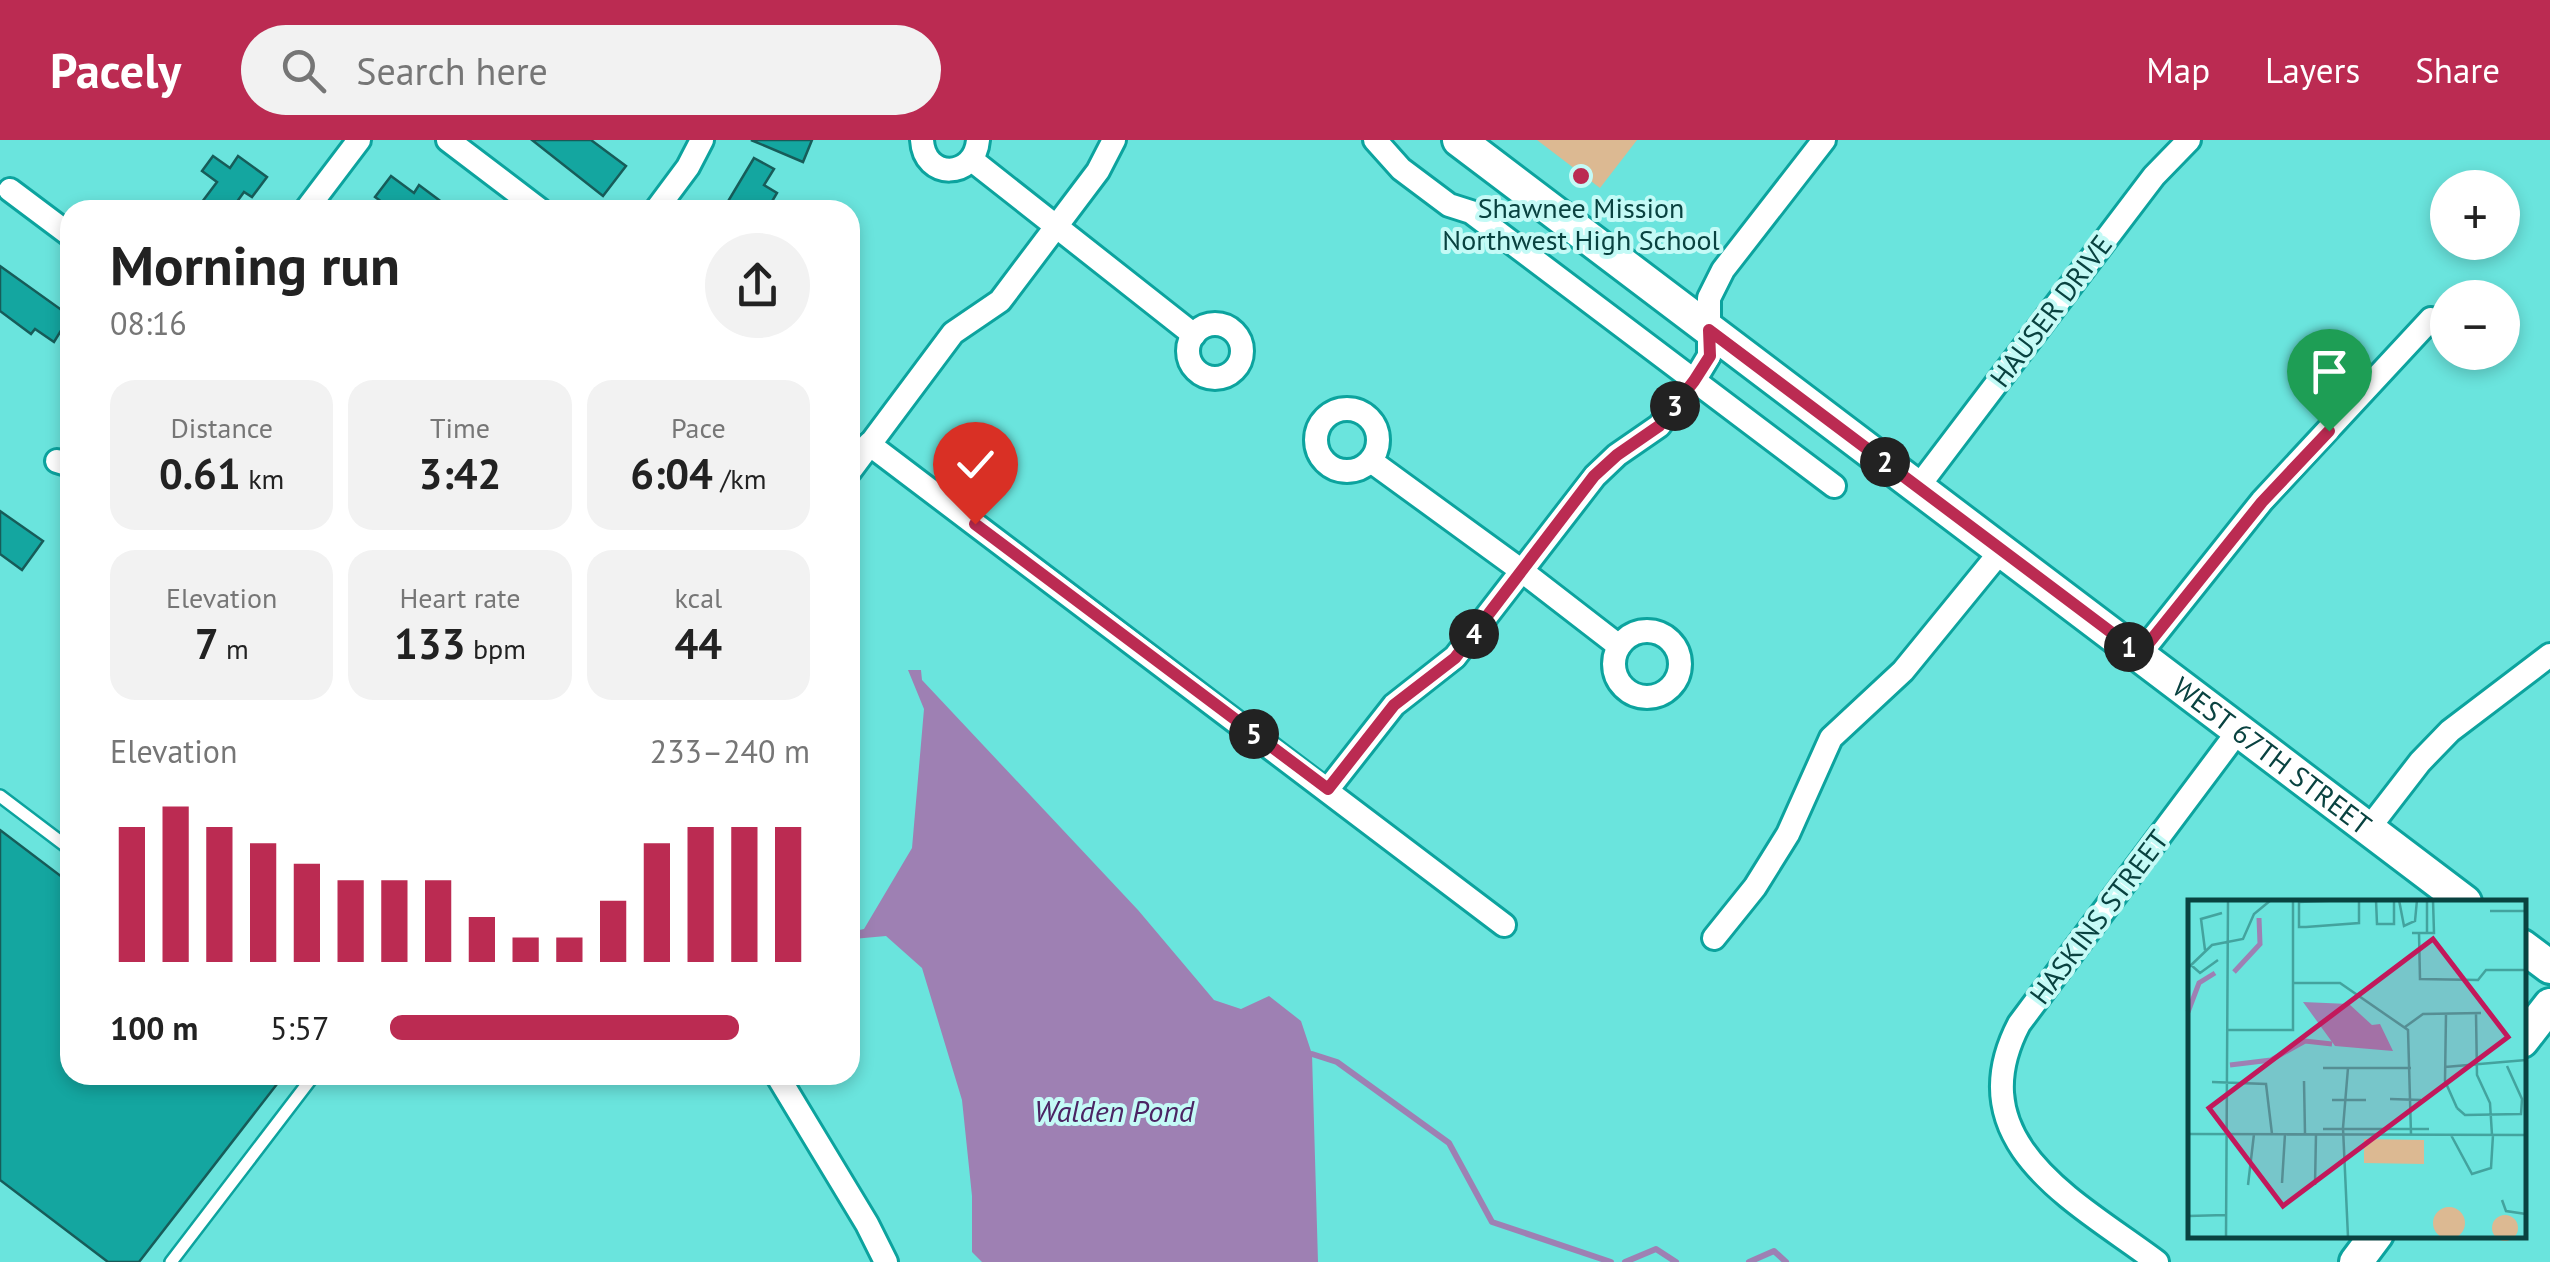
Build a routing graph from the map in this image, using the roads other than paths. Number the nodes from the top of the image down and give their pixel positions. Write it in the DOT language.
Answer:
graph roads {
  1 [pos="359,140"];
  2 [pos="448,140"];
  3 [pos="702,140"];
  4 [pos="922,140"];
  5 [pos="1114,140"];
  6 [pos="1375,140"];
  7 [pos="1459,140"];
  8 [pos="1824,140"];
  9 [pos="2189,140"];
  10 [pos="974,150"];
  11 [pos="10,190"];
  12 [pos="314,200"];
  13 [pos="527,200"];
  14 [pos="663,200"];
  15 [pos="1057,226"];
  16 [pos="60,228"];
  17 [pos="2430,320"];
  18 [pos="1709,330"];
  19 [pos="1194,335"];
  20 [pos="1694,381"];
  21 [pos="870,444"];
  22 [pos="860,458"];
  23 [pos="1370,461"];
  24 [pos="1834,486"];
  25 [pos="1918,486"];
  26 [pos="2000,551"];
  27 [pos="1522,570"];
  28 [pos="1619,646"];
  29 [pos="2140,654"];
  30 [pos="2550,655"];
  31 [pos="2238,730"];
  32 [pos="1328,789"];
  33 [pos="0,796"];
  34 [pos="2369,828"];
  35 [pos="60,841"];
  36 [pos="2462,900"];
  37 [pos="1504,925"];
  38 [pos="1714,938"];
  39 [pos="2525,948"];
  40 [pos="2550,967"];
  41 [pos="2550,1005"];
  42 [pos="2525,1037"];
  43 [pos="306,1085"];
  44 [pos="783,1085"];
  45 [pos="2375,1237"];
  46 [pos="170,1262"];
  47 [pos="886,1262"];
  48 [pos="2156,1262"];
  49 [pos="2356,1262"];
  1 -- 12 [label="street"];
  2 -- 13 [label="street"];
  3 -- 14 [label="street"];
  4 -- 10 [label="street"];
  5 -- 15 [label="street"];
  6 -- 20 [label="street"];
  7 -- 18 [label="street, WEST 67TH STREET"];
  8 -- 18 [label="street"];
  9 -- 25 [label="street, HAUSER DRIVE"];
  10 -- 15 [label="street"];
  11 -- 16 [label="street"];
  15 -- 19 [label="street"];
  15 -- 21 [label="street"];
  17 -- 29 [label="street"];
  18 -- 20 [label="street"];
  18 -- 25 [label="street, WEST 67TH STREET"];
  20 -- 24 [label="street"];
  20 -- 27 [label="street"];
  21 -- 22 [label="street"];
  21 -- 32 [label="street"];
  23 -- 27 [label="street"];
  25 -- 26 [label="street, WEST 67TH STREET"];
  26 -- 29 [label="street, WEST 67TH STREET"];
  26 -- 38 [label="street"];
  27 -- 28 [label="street"];
  27 -- 32 [label="street"];
  29 -- 31 [label="street, WEST 67TH STREET"];
  30 -- 34 [label="street"];
  31 -- 34 [label="street, WEST 67TH STREET"];
  31 -- 48 [label="street, HASKINS STREET"];
  32 -- 37 [label="street"];
  33 -- 35 [label="lane"];
  34 -- 36 [label="street, WEST 67TH STREET"];
  39 -- 40 [label="street"];
  41 -- 42 [label="street"];
  43 -- 46 [label="lane"];
  44 -- 47 [label="street"];
  45 -- 49 [label="street"];
}
